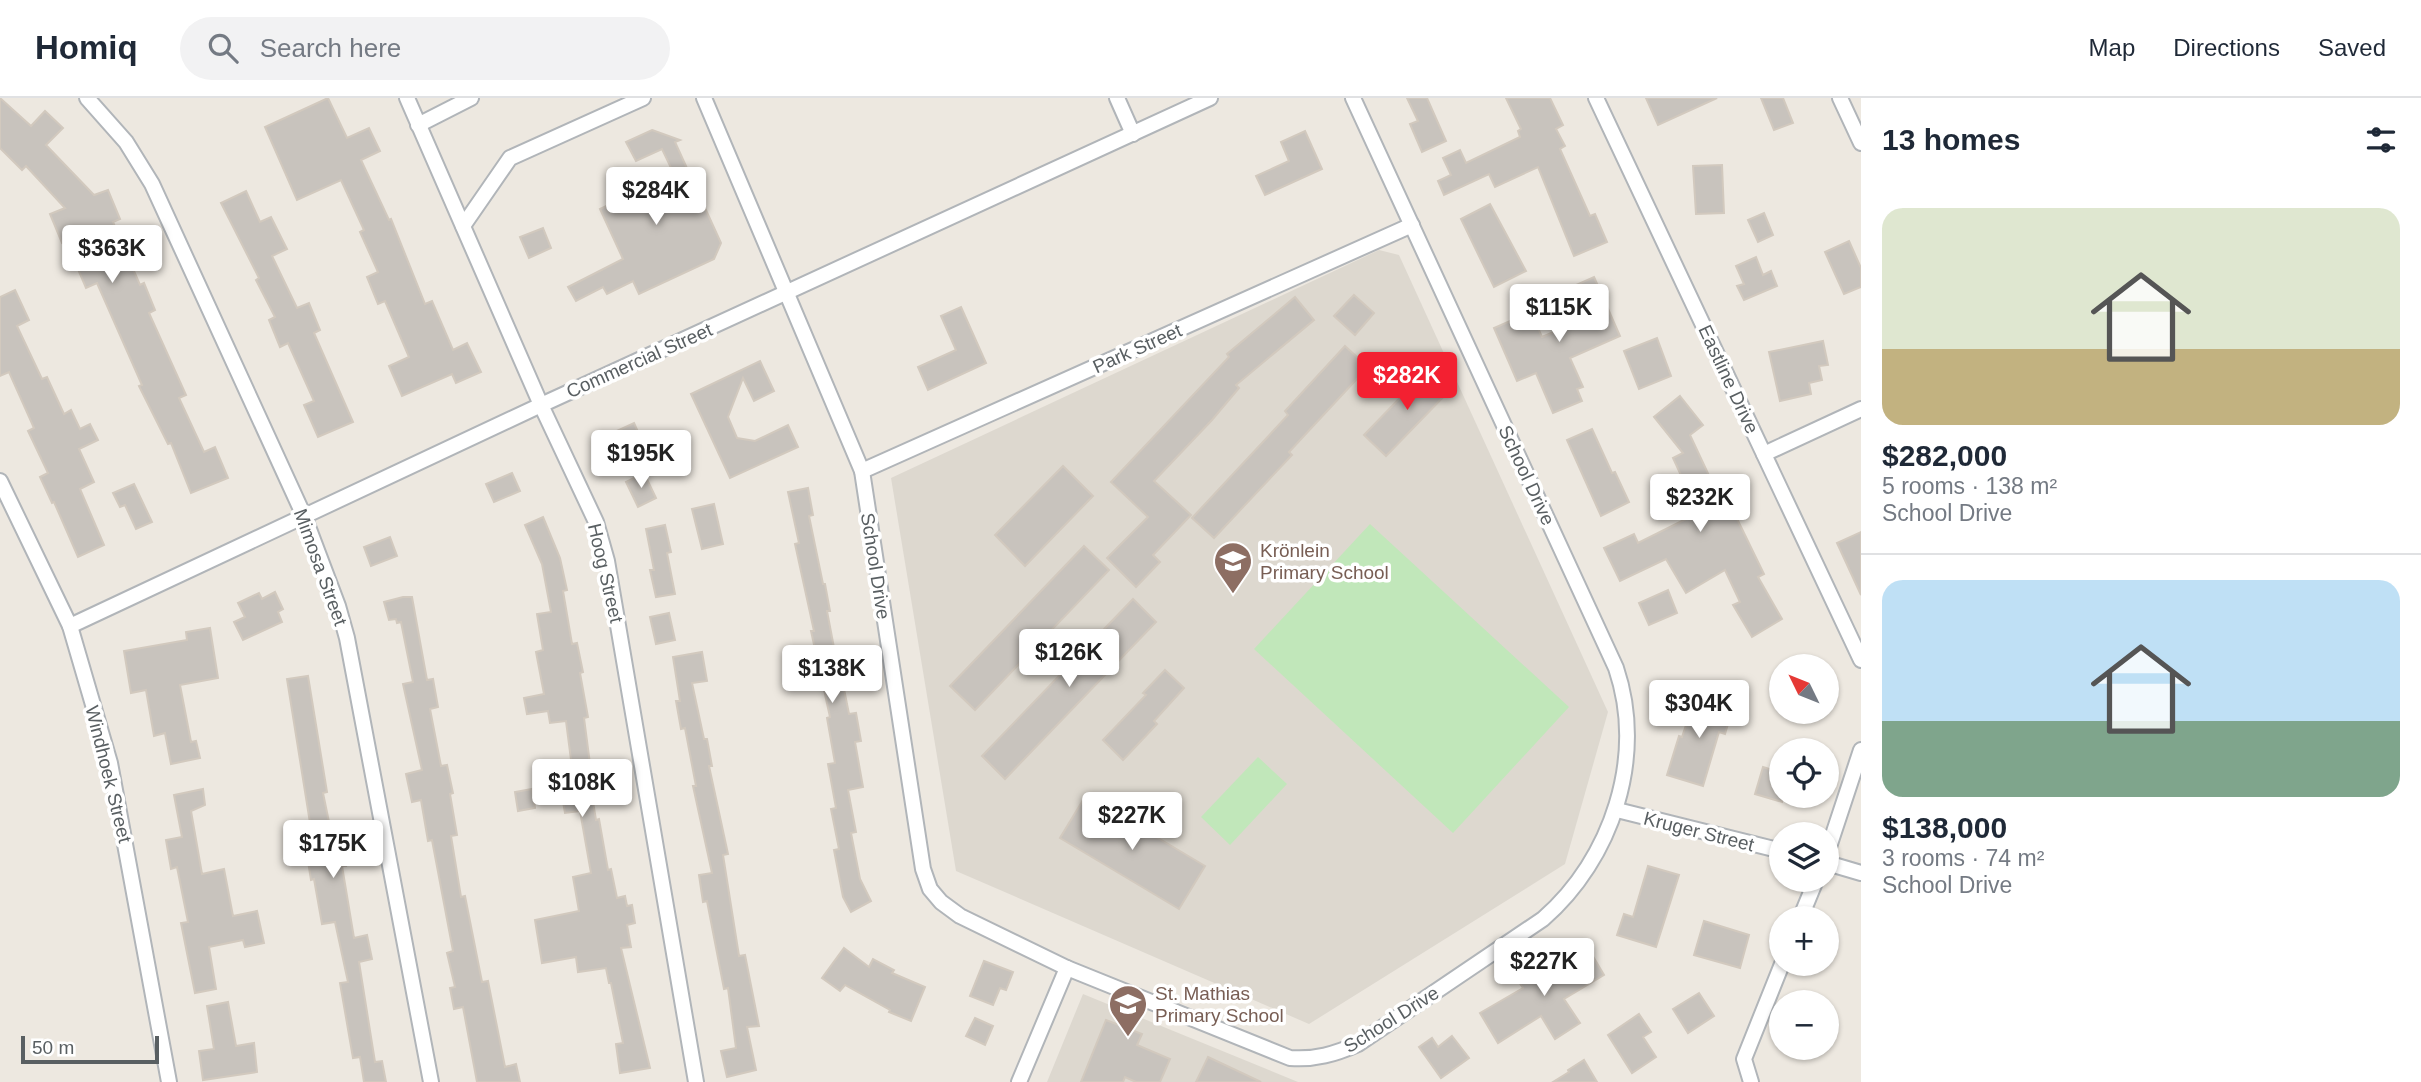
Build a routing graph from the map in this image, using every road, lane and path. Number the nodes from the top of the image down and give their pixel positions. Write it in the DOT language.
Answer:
graph roads {
  1 [pos="87,98"];
  2 [pos="407,98"];
  3 [pos="471,98"];
  4 [pos="643,98"];
  5 [pos="704,98"];
  6 [pos="1117,98"];
  7 [pos="1210,98"];
  8 [pos="1353,98"];
  9 [pos="1596,98"];
  10 [pos="1840,98"];
  11 [pos="418,125"];
  12 [pos="1133,134"];
  13 [pos="1861,143"];
  14 [pos="1412,225"];
  15 [pos="463,226"];
  16 [pos="787,293"];
  17 [pos="541,405"];
  18 [pos="1861,408"];
  19 [pos="1764,454"];
  20 [pos="862,471"];
  21 [pos="0,481"];
  22 [pos="304,516"];
  23 [pos="70,626"];
  24 [pos="1861,660"];
  25 [pos="1861,750"];
  26 [pos="1617,810"];
  27 [pos="1837,822"];
  28 [pos="1769,849"];
  29 [pos="1839,867"];
  30 [pos="1861,873"];
  31 [pos="1067,968"];
  32 [pos="1777,976"];
  33 [pos="169,1082"];
  34 [pos="431,1082"];
  35 [pos="696,1082"];
  36 [pos="1019,1082"];
  37 [pos="1751,1082"];
  1 -- 22 [label="street, Mimosa Street"];
  2 -- 11 [label="street, Hoog Street"];
  3 -- 11 [label="street"];
  4 -- 15 [label="street"];
  5 -- 16 [label="street, School Drive"];
  6 -- 12 [label="street"];
  7 -- 12 [label="street, Commercial Street"];
  8 -- 14 [label="street, School Drive"];
  9 -- 19 [label="street, Eastline Drive"];
  10 -- 13 [label="street"];
  11 -- 15 [label="street, Hoog Street"];
  12 -- 16 [label="street, Commercial Street"];
  14 -- 20 [label="street, Park Street"];
  14 -- 26 [label="street, School Drive"];
  15 -- 17 [label="street, Hoog Street"];
  16 -- 17 [label="street, Commercial Street"];
  16 -- 20 [label="street, School Drive"];
  17 -- 22 [label="street, Commercial Street"];
  17 -- 35 [label="street, Hoog Street"];
  18 -- 19 [label="street"];
  19 -- 24 [label="street, Eastline Drive"];
  20 -- 31 [label="street, School Drive"];
  21 -- 23 [label="street, Windhoek Street"];
  22 -- 23 [label="street, Commercial Street"];
  22 -- 34 [label="street, Mimosa Street"];
  23 -- 33 [label="street, Windhoek Street"];
  25 -- 27 [label="street"];
  26 -- 28 [label="street, Kruger Street"];
  26 -- 31 [label="street, School Drive"];
  29 -- 30 [label="street"];
  31 -- 36 [label="street"];
  32 -- 37 [label="street"];
}
